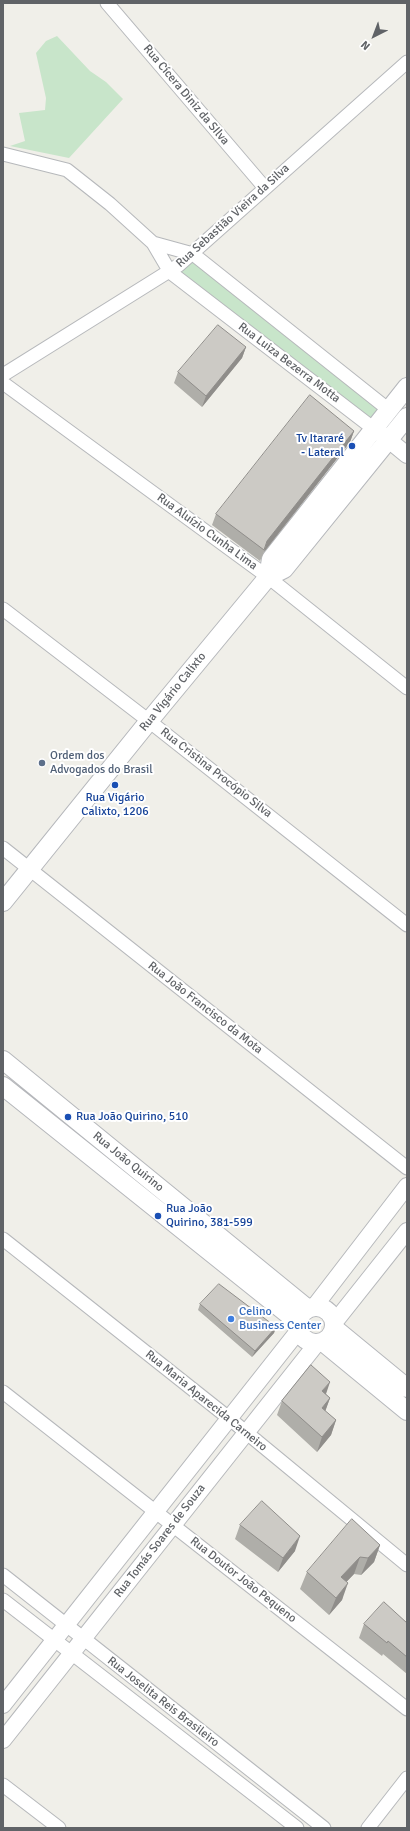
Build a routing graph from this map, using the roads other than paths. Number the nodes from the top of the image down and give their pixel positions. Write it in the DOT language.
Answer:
graph roads {
  1 [pos="107,3"];
  2 [pos="407,62"];
  3 [pos="3,154"];
  4 [pos="265,188"];
  5 [pos="153,243"];
  6 [pos="193,254"];
  7 [pos="170,272"];
  8 [pos="3,375"];
  9 [pos="3,383"];
  10 [pos="407,387"];
  11 [pos="389,410"];
  12 [pos="406,421"];
  13 [pos="374,429"];
  14 [pos="388,440"];
  15 [pos="407,455"];
  16 [pos="268,577"];
  17 [pos="3,609"];
  18 [pos="407,688"];
  19 [pos="149,721"];
  20 [pos="3,848"];
  21 [pos="30,869"];
  22 [pos="3,902"];
  23 [pos="407,925"];
  24 [pos="3,1060"];
  25 [pos="3,1086"];
  26 [pos="407,1168"];
  27 [pos="407,1186"];
  28 [pos="407,1231"];
  29 [pos="3,1239"];
  30 [pos="305,1317"];
  31 [pos="327,1334"];
  32 [pos="407,1388"];
  33 [pos="3,1392"];
  34 [pos="407,1411"];
  35 [pos="230,1418"];
  36 [pos="246,1432"];
  37 [pos="155,1511"];
  38 [pos="173,1525"];
  39 [pos="407,1565"];
  40 [pos="3,1575"];
  41 [pos="3,1600"];
  42 [pos="66,1626"];
  43 [pos="83,1638"];
  44 [pos="54,1641"];
  45 [pos="70,1653"];
  46 [pos="3,1705"];
  47 [pos="407,1709"];
  48 [pos="3,1740"];
  49 [pos="407,1778"];
  50 [pos="3,1785"];
  51 [pos="59,1828"];
  52 [pos="296,1828"];
  53 [pos="324,1828"];
  54 [pos="368,1828"];
  1 -- 4 [label="street, Rua Cícera Diniz da SIlva"];
  2 -- 4 [label="street, Rua Sebastião Vieira da Silva"];
  3 -- 5 [label="street"];
  4 -- 6 [label="street, Rua Sebastião Vieira da Silva"];
  5 -- 6 [label="street"];
  5 -- 7 [label="street"];
  6 -- 7 [label="street, Rua Sebastião Vieira da Silva"];
  6 -- 11 [label="street, Rua Luiza Bezerra Motta"];
  7 -- 8 [label="street, Rua Sebastião Vieira da Silva"];
  7 -- 13 [label="street, Rua Luiza Bezerra Motta"];
  9 -- 16 [label="street, Rua Aluízio Cunha Lima"];
  10 -- 11 [label="main road, Rua Vigário Calixto"];
  11 -- 12 [label="street, Rua Luiza Bezerra Motta"];
  11 -- 13 [label="main road, Rua Vigário Calixto"];
  12 -- 14 [label="main road, Rua Vigário Calixto"];
  13 -- 14 [label="street, Rua Luiza Bezerra Motta"];
  13 -- 16 [label="main road, Rua Vigário Calixto"];
  14 -- 15 [label="street, Rua Luiza Bezerra Motta"];
  14 -- 16 [label="main road, Rua Vigário Calixto"];
  16 -- 18 [label="street, Rua Aluízio Cunha Lima"];
  16 -- 19 [label="main road, Rua Vigário Calixto"];
  17 -- 19 [label="street, Rua Cristina Procópio Silva"];
  19 -- 21 [label="main road, Rua Vigário Calixto"];
  19 -- 23 [label="street, Rua Cristina Procópio Silva"];
  20 -- 21 [label="street, Rua João Francisco da Mota"];
  21 -- 22 [label="main road, Rua Vigário Calixto"];
  21 -- 26 [label="street, Rua João Francisco da Mota"];
  24 -- 30 [label="main road, Rua João Quirino"];
  25 -- 30 [label="main road, Rua João Quirino"];
  27 -- 30 [label="street, Rua Tomás Soares de Souza"];
  28 -- 31 [label="street, Rua Tomás Soares de Souza"];
  29 -- 35 [label="street, Rua Maria Aparecida Carneiro"];
  30 -- 31 [label="main road"];
  30 -- 31 [label="main road"];
  30 -- 35 [label="street, Rua Tomás Soares de Souza"];
  31 -- 32 [label="main road"];
  31 -- 34 [label="main road"];
  31 -- 36 [label="street, Rua Tomás Soares de Souza"];
  33 -- 37 [label="street, Rua Doutor João Pequeno"];
  35 -- 36 [label="street, Rua Maria Aparecida Carneiro"];
  35 -- 37 [label="street, Rua Tomás Soares de Souza"];
  36 -- 38 [label="street, Rua Tomás Soares de Souza"];
  36 -- 39 [label="street, Rua Maria Aparecida Carneiro"];
  37 -- 38 [label="street, Rua Doutor João Pequeno"];
  37 -- 42 [label="street, Rua Tomás Soares de Souza"];
  38 -- 43 [label="street, Rua Tomás Soares de Souza"];
  38 -- 47 [label="street, Rua Doutor João Pequeno"];
  40 -- 42 [label="street, Rua Joselita Reis Brasileiro"];
  41 -- 44 [label="street, Rua Joselita Reis Brasileiro"];
  42 -- 43 [label="street, Rua Joselita Reis Brasileiro"];
  42 -- 44 [label="street, Rua Tomás Soares de Souza"];
  43 -- 45 [label="street, Rua Tomás Soares de Souza"];
  43 -- 53 [label="street, Rua Joselita Reis Brasileiro"];
  44 -- 45 [label="street, Rua Joselita Reis Brasileiro"];
  44 -- 46 [label="street, Rua Tomás Soares de Souza"];
  45 -- 48 [label="street, Rua Tomás Soares de Souza"];
  45 -- 52 [label="street, Rua Joselita Reis Brasileiro"];
  49 -- 54 [label="street"];
  50 -- 51 [label="street"];
}
